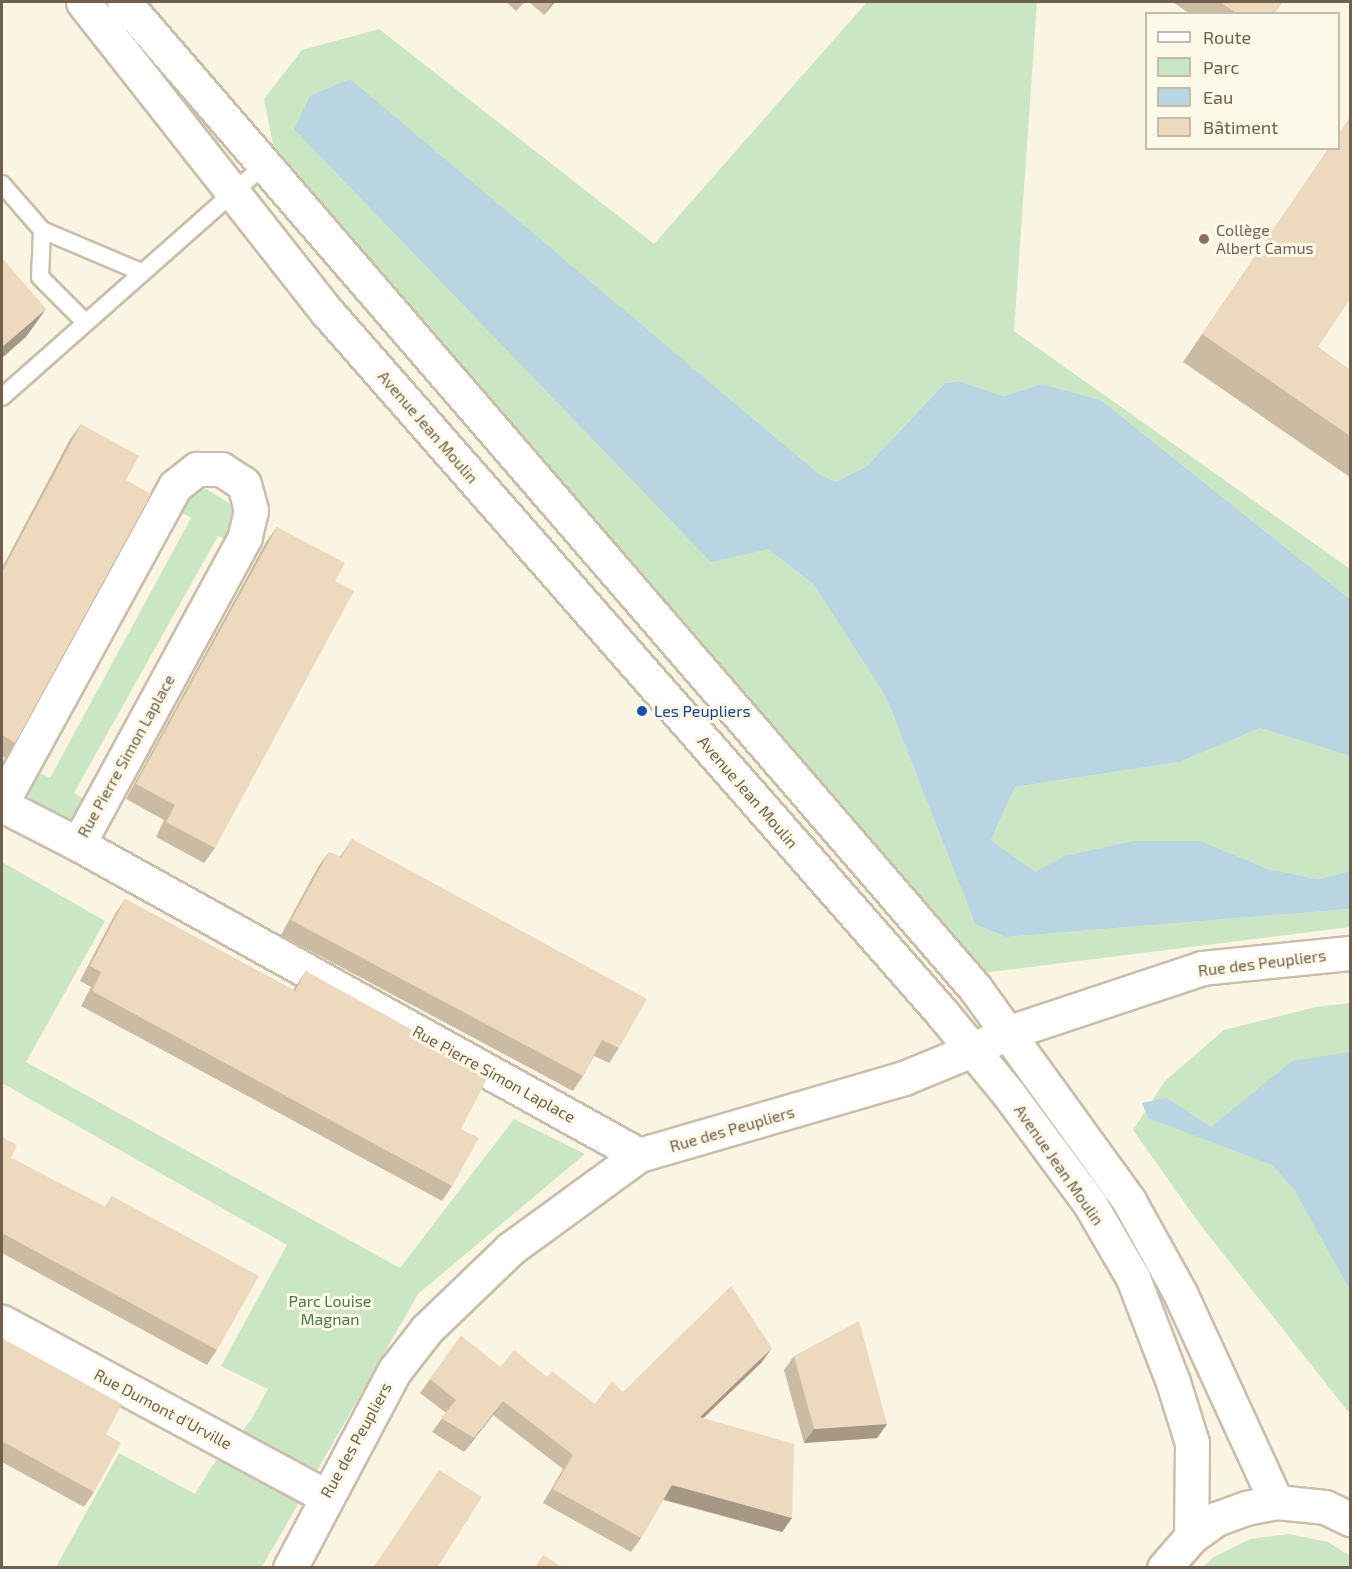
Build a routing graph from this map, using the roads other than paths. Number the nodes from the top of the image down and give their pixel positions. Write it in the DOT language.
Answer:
graph roads {
  1 [pos="83,2"];
  2 [pos="124,2"];
  3 [pos="265,164"];
  4 [pos="2,183"];
  5 [pos="232,191"];
  6 [pos="42,230"];
  7 [pos="141,272"];
  8 [pos="85,322"];
  9 [pos="2,397"];
  10 [pos="2,803"];
  11 [pos="78,844"];
  12 [pos="1350,953"];
  13 [pos="1006,1033"];
  14 [pos="972,1050"];
  15 [pos="639,1155"];
  16 [pos="2,1322"];
  17 [pos="325,1496"];
  18 [pos="1276,1502"];
  19 [pos="1350,1519"];
  20 [pos="1191,1537"];
  21 [pos="290,1568"];
  22 [pos="1164,1568"];
  1 -- 5 [label="main road, Avenue Jean Moulin"];
  2 -- 3 [label="main road, Avenue Jean Moulin"];
  3 -- 5 [label="lane"];
  3 -- 13 [label="main road, Avenue Jean Moulin"];
  4 -- 6 [label="lane"];
  5 -- 7 [label="lane"];
  5 -- 14 [label="main road, Avenue Jean Moulin"];
  6 -- 7 [label="lane"];
  6 -- 8 [label="lane"];
  7 -- 8 [label="lane"];
  8 -- 9 [label="lane"];
  10 -- 11 [label="main road"];
  10 -- 11 [label="main road, Rue Pierre Simon Laplace"];
  11 -- 15 [label="main road, Rue Pierre Simon Laplace"];
  12 -- 13 [label="main road, Rue des Peupliers"];
  13 -- 14 [label="main road, Rue des Peupliers"];
  13 -- 18 [label="main road, Avenue Jean Moulin"];
  14 -- 15 [label="main road, Rue des Peupliers"];
  14 -- 20 [label="main road, Avenue Jean Moulin"];
  15 -- 17 [label="main road, Rue des Peupliers"];
  16 -- 17 [label="main road, Rue Dumont d'Urville"];
  17 -- 21 [label="main road, Rue des Peupliers"];
  18 -- 19 [label="main road"];
  18 -- 20 [label="main road"];
  20 -- 22 [label="main road"];
}
